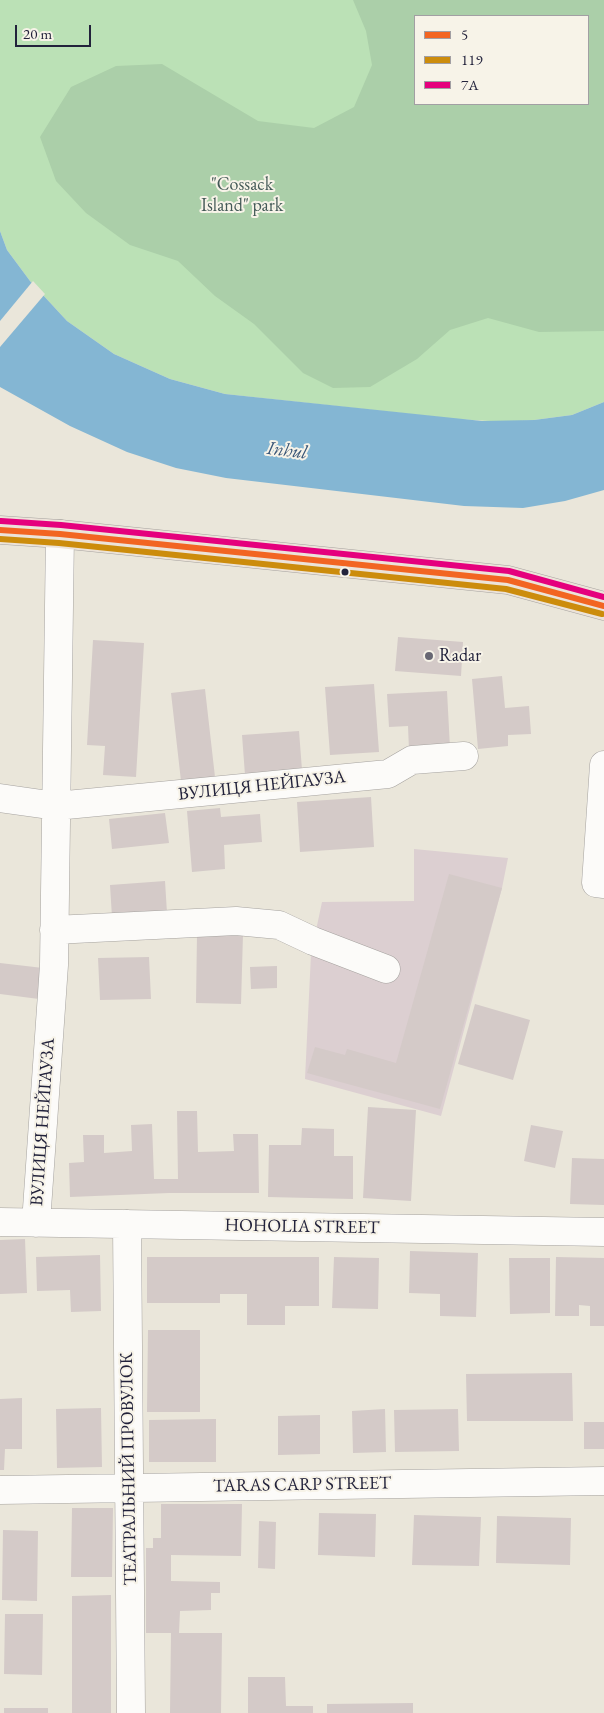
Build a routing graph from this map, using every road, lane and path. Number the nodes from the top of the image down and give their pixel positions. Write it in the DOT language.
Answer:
graph roads {
  1 [pos="0,530"];
  2 [pos="60,534"];
  3 [pos="604,606"];
  4 [pos="464,756"];
  5 [pos="0,798"];
  6 [pos="56,806"];
  7 [pos="54,930"];
  8 [pos="386,969"];
  9 [pos="0,1222"];
  10 [pos="36,1224"];
  11 [pos="126,1224"];
  12 [pos="604,1232"];
  13 [pos="604,1481"];
  14 [pos="129,1488"];
  15 [pos="0,1490"];
  16 [pos="131,1713"];
  1 -- 2 [label="main road"];
  2 -- 3 [label="main road"];
  2 -- 6 [label="street, ВУЛИЦЯ НЕЙГАУЗА"];
  4 -- 6 [label="street, ВУЛИЦЯ НЕЙГАУЗА"];
  5 -- 6 [label="street"];
  6 -- 7 [label="street, ВУЛИЦЯ НЕЙГАУЗА"];
  7 -- 8 [label="street"];
  7 -- 10 [label="street, ВУЛИЦЯ НЕЙГАУЗА"];
  9 -- 10 [label="street, HOHOLIA STREET"];
  10 -- 11 [label="street, HOHOLIA STREET"];
  11 -- 12 [label="street, HOHOLIA STREET"];
  11 -- 14 [label="street, ТЕАТРАЛЬНИЙ ПРОВУЛОК"];
  13 -- 14 [label="street, TARAS CARP STREET"];
  14 -- 15 [label="street, TARAS CARP STREET"];
  14 -- 16 [label="street, ТЕАТРАЛЬНИЙ ПРОВУЛОК"];
}
